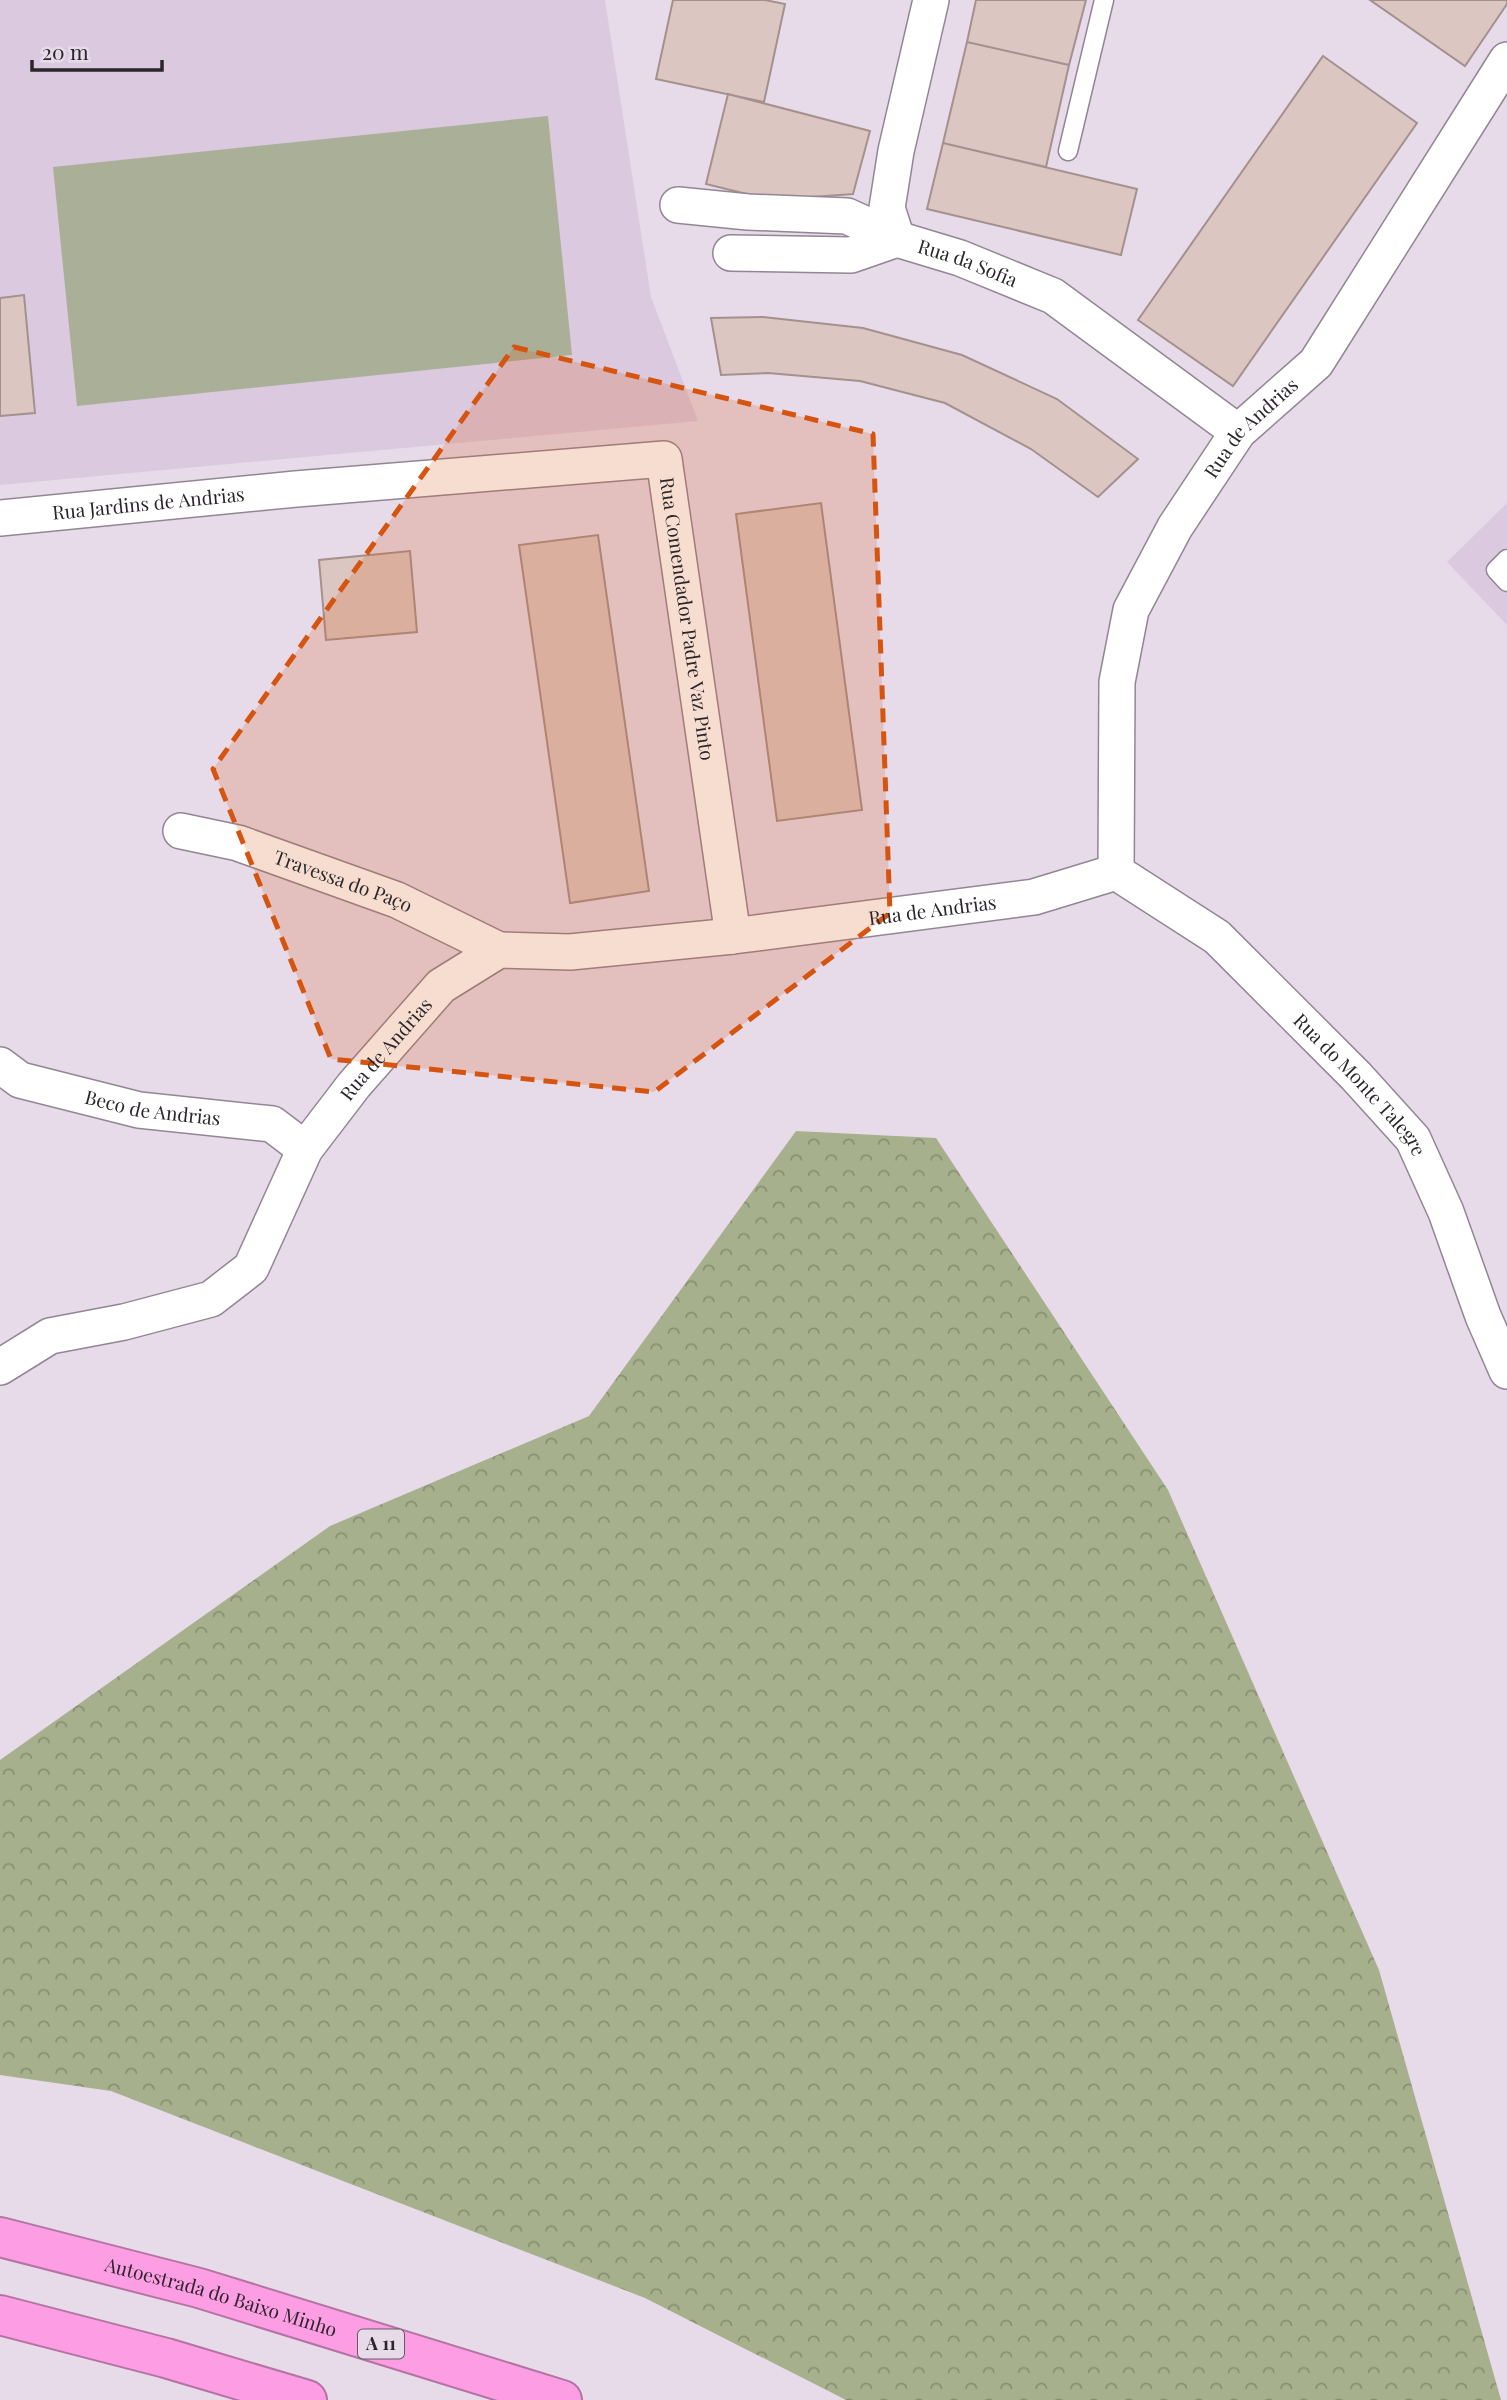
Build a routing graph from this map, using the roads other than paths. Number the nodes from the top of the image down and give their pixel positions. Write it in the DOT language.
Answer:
graph roads {
  1 [pos="931,0"];
  2 [pos="1104,0"];
  3 [pos="1507,60"];
  4 [pos="1069,151"];
  5 [pos="678,205"];
  6 [pos="897,240"];
  7 [pos="731,253"];
  8 [pos="1238,432"];
  9 [pos="296,489"];
  10 [pos="0,518"];
  11 [pos="1507,559"];
  12 [pos="1507,582"];
  13 [pos="181,831"];
  14 [pos="1116,872"];
  15 [pos="733,936"];
  16 [pos="499,950"];
  17 [pos="0,1065"];
  18 [pos="305,1149"];
  19 [pos="0,1367"];
  20 [pos="1507,1371"];
  21 [pos="0,2237"];
  22 [pos="0,2315"];
  23 [pos="307,2400"];
  24 [pos="562,2400"];
  1 -- 6 [label="street, Rua da Sofia"];
  2 -- 4 [label="lane"];
  3 -- 8 [label="street, Rua de Andrias"];
  5 -- 6 [label="street"];
  6 -- 7 [label="street"];
  6 -- 8 [label="street, Rua da Sofia"];
  8 -- 14 [label="street, Rua de Andrias"];
  9 -- 10 [label="street, Rua Jardins de Andrias"];
  9 -- 15 [label="street, Rua Comendador Padre Vaz Pinto"];
  11 -- 12 [label="lane"];
  13 -- 16 [label="street, Travessa do Paço"];
  14 -- 15 [label="street, Rua de Andrias"];
  14 -- 20 [label="street, Rua do Monte Talegre"];
  15 -- 16 [label="street, Rua de Andrias"];
  16 -- 18 [label="street, Rua de Andrias"];
  17 -- 18 [label="street, Beco de Andrias"];
  18 -- 19 [label="street, Rua de Andrias"];
  21 -- 24 [label="highway, Autoestrada do Baixo Minho / A 11"];
  22 -- 23 [label="highway"];
}
